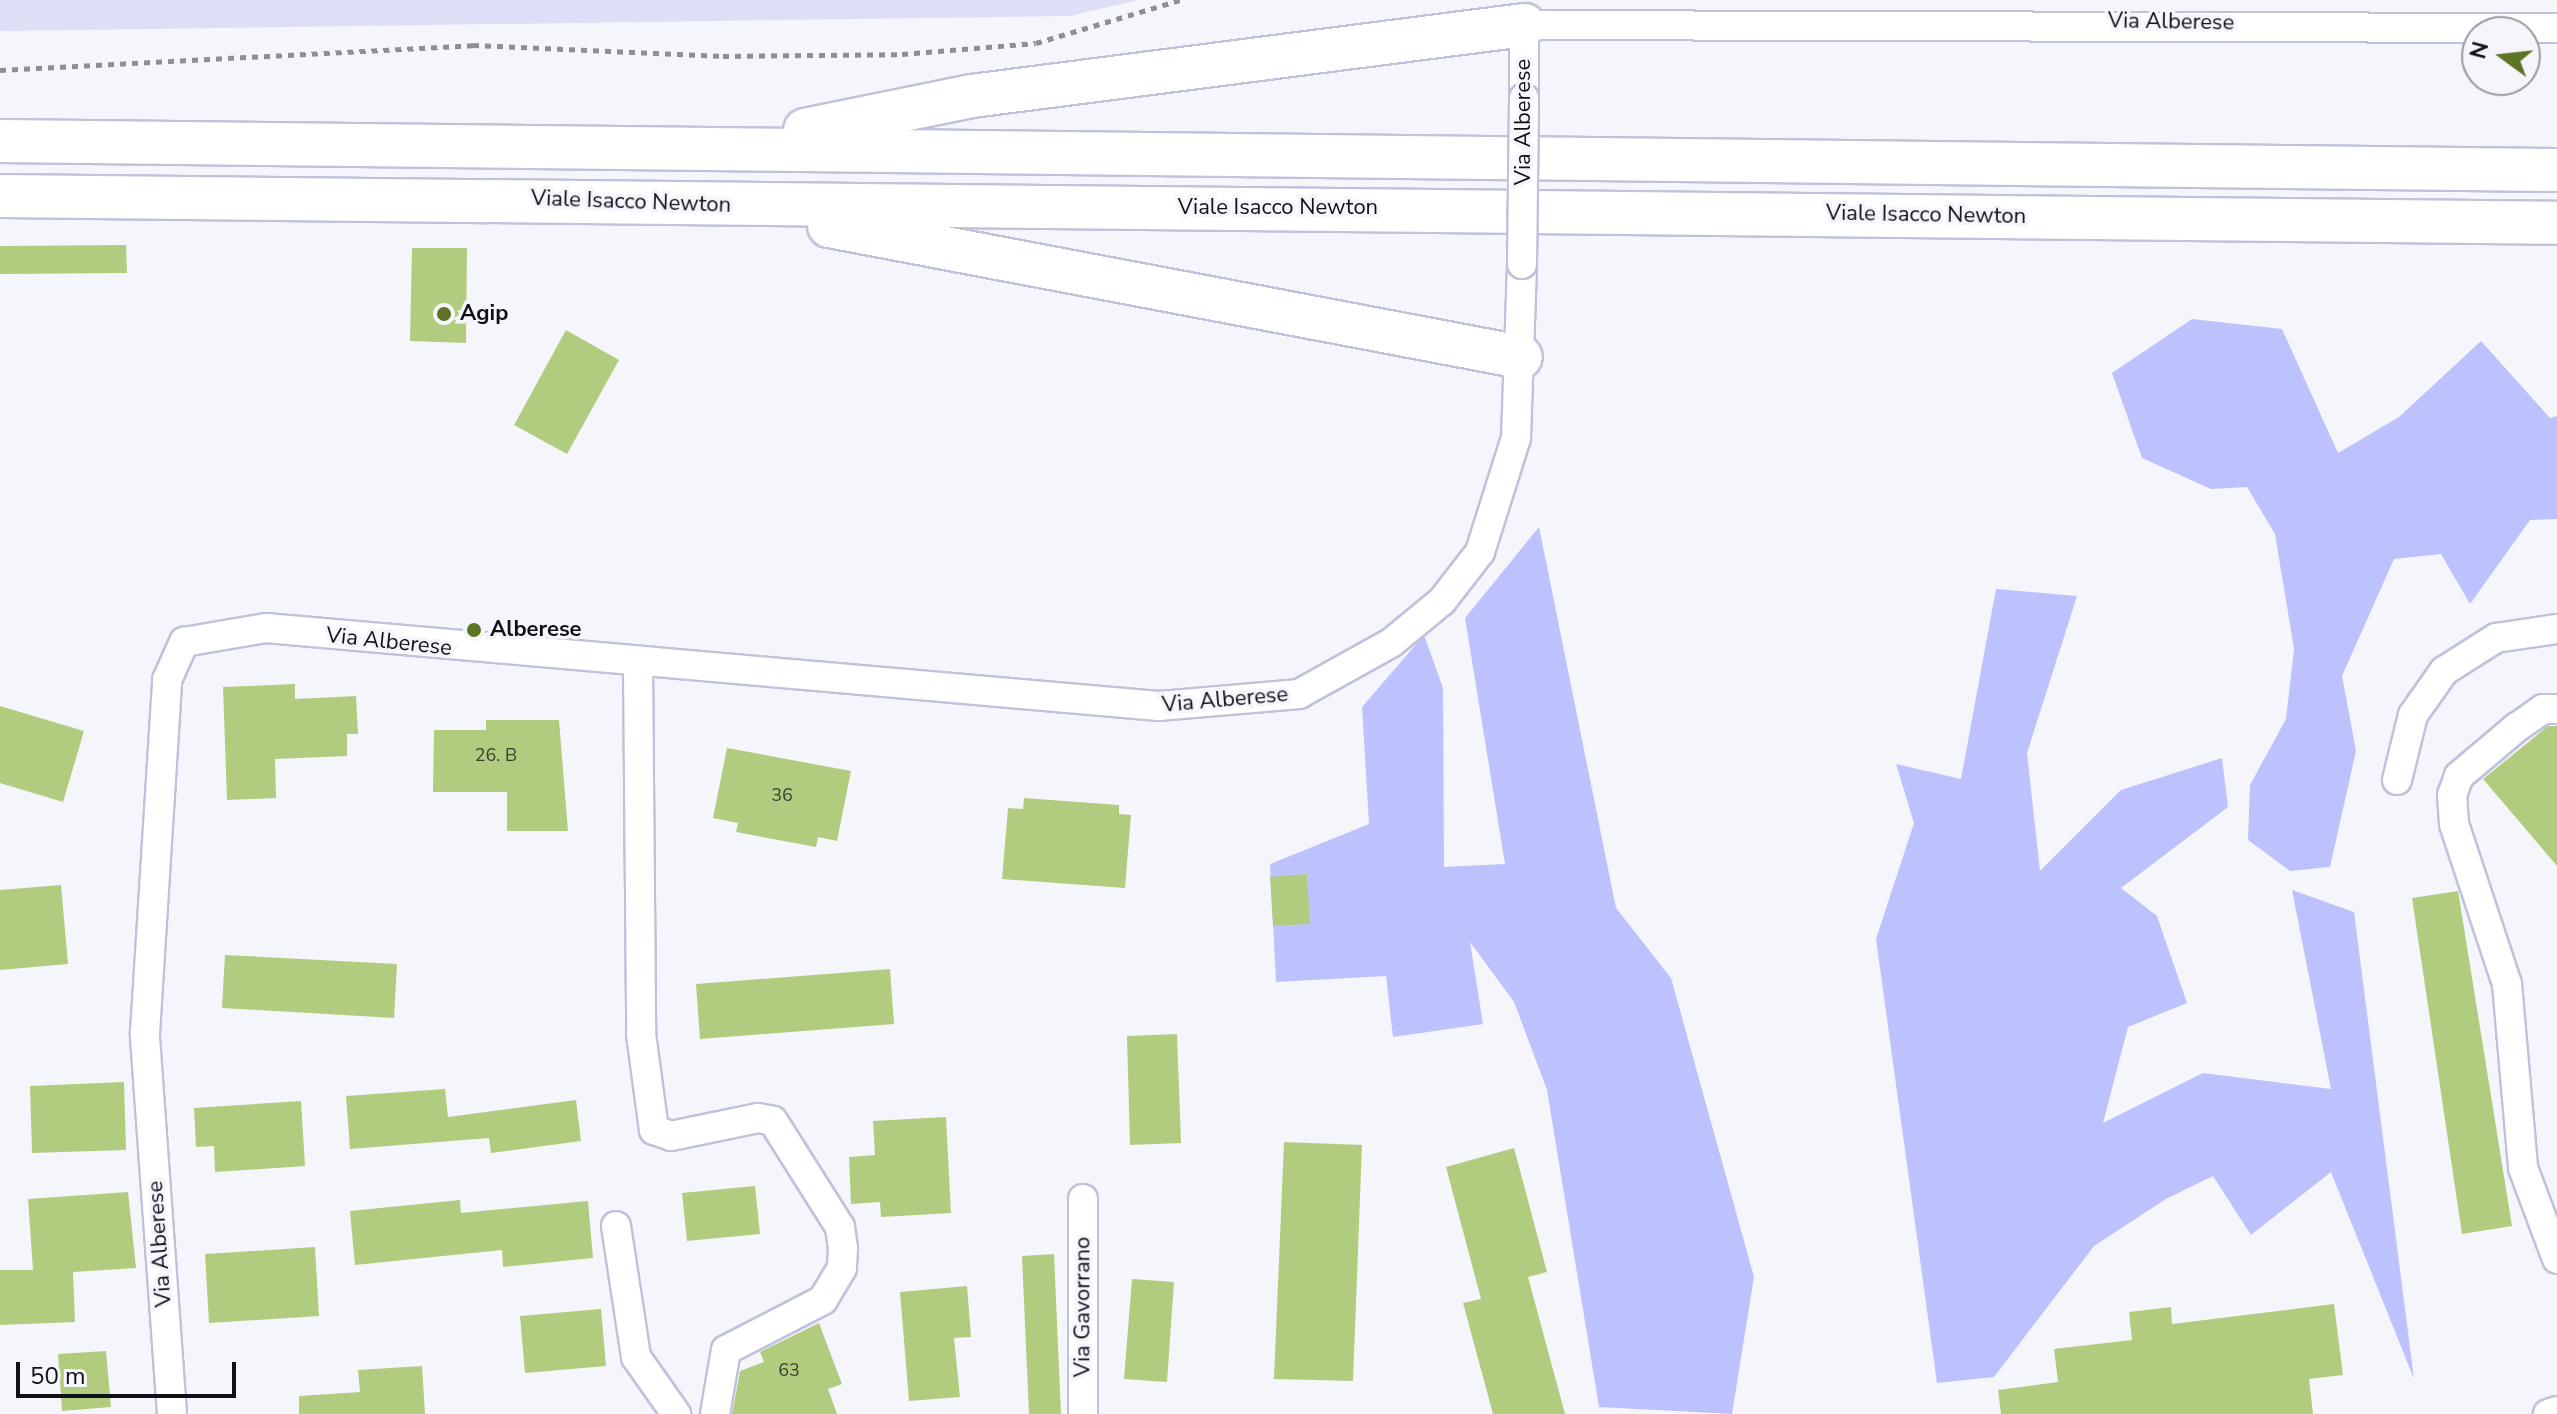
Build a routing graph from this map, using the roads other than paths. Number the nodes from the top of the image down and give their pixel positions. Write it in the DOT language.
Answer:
graph roads {
  1 [pos="1524,25"];
  2 [pos="2557,28"];
  3 [pos="0,141"];
  4 [pos="723,146"];
  5 [pos="2557,170"];
  6 [pos="0,196"];
  7 [pos="730,207"];
  8 [pos="2557,223"];
  9 [pos="1521,357"];
  10 [pos="2557,629"];
  11 [pos="638,664"];
  12 [pos="2557,709"];
  13 [pos="2397,780"];
  14 [pos="1083,1199"];
  15 [pos="616,1226"];
  16 [pos="2557,1259"];
  17 [pos="2557,1411"];
  18 [pos="172,1414"];
  19 [pos="676,1414"];
  20 [pos="715,1414"];
  21 [pos="1083,1414"];
  22 [pos="2548,1414"];
  1 -- 2 [label="street, Via Alberese"];
  1 -- 4 [label="highway"];
  1 -- 9 [label="street, Via Alberese, bridge"];
  3 -- 4 [label="highway"];
  4 -- 5 [label="highway"];
  6 -- 7 [label="highway, Viale Isacco Newton"];
  7 -- 8 [label="highway, Viale Isacco Newton"];
  7 -- 9 [label="highway"];
  9 -- 11 [label="street, Via Alberese"];
  10 -- 13 [label="street"];
  11 -- 18 [label="street, Via Alberese"];
  11 -- 20 [label="street"];
  12 -- 16 [label="street"];
  14 -- 21 [label="street, Via Gavorrano"];
  15 -- 19 [label="street"];
  17 -- 22 [label="street"];
}
